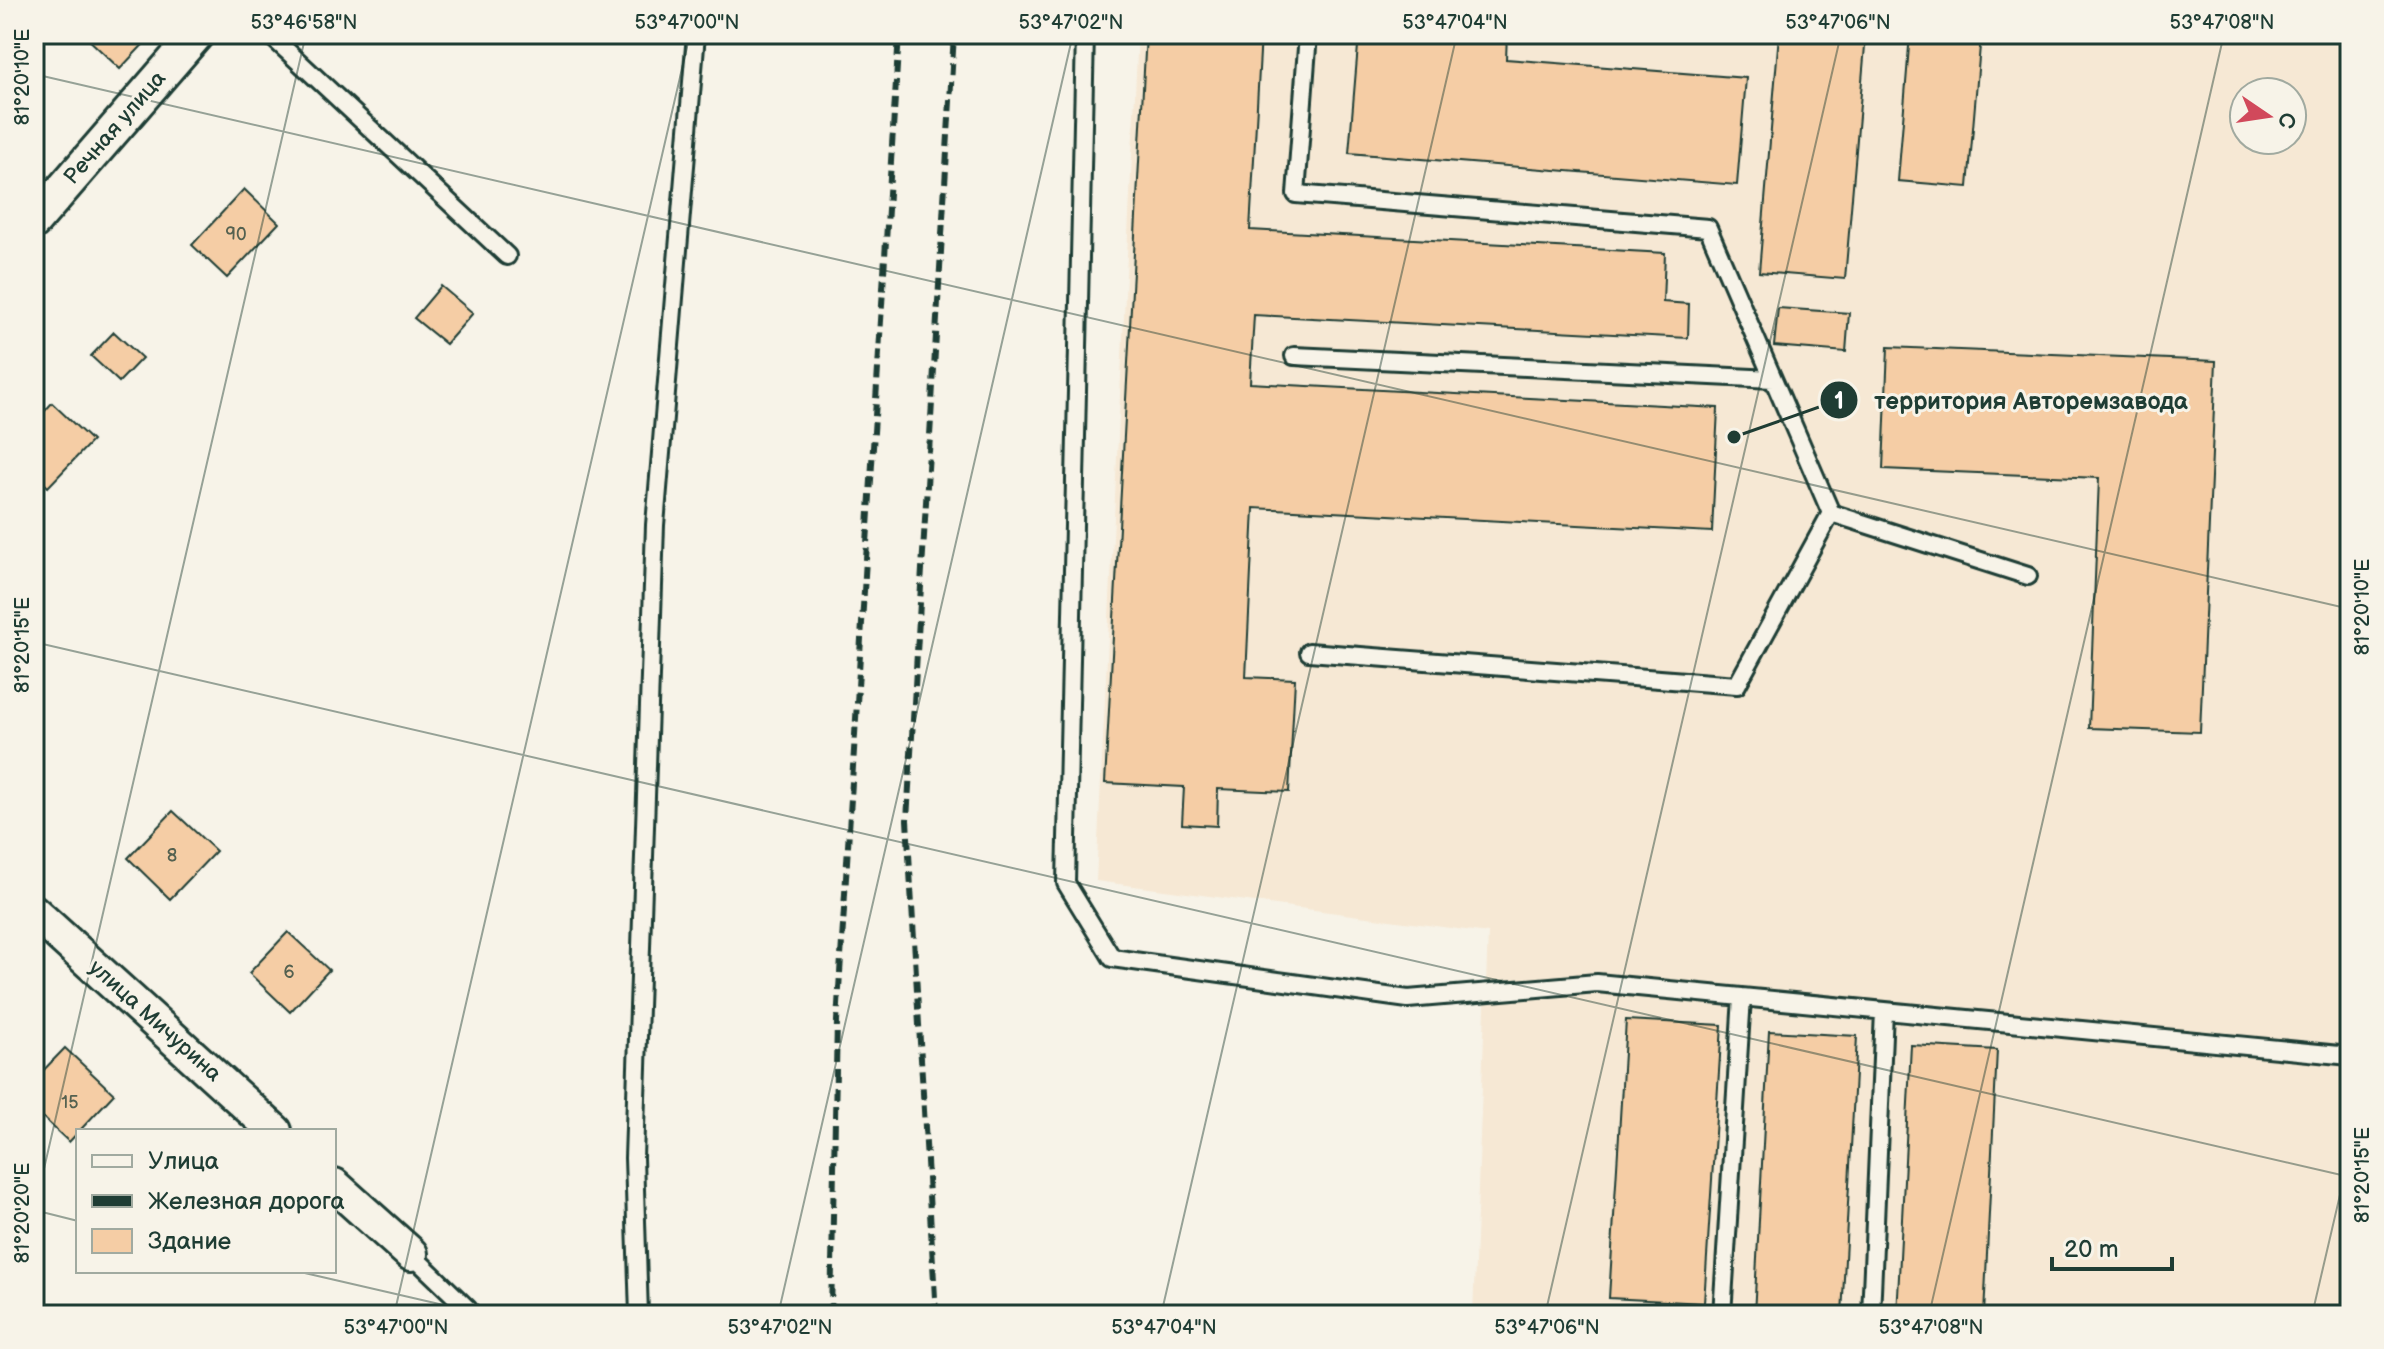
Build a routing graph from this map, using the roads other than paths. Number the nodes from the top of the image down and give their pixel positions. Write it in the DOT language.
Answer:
graph roads {
  1 [pos="197,34"];
  2 [pos="269,34"];
  3 [pos="696,34"];
  4 [pos="1085,34"];
  5 [pos="1308,34"];
  6 [pos="34,222"];
  7 [pos="507,256"];
  8 [pos="1294,356"];
  9 [pos="1773,379"];
  10 [pos="1831,513"];
  11 [pos="2028,576"];
  12 [pos="1309,652"];
  13 [pos="34,912"];
  14 [pos="1742,997"];
  15 [pos="1884,1011"];
  16 [pos="2350,1056"];
  17 [pos="273,1129"];
  18 [pos="336,1187"];
  19 [pos="411,1254"];
  20 [pos="470,1315"];
  21 [pos="639,1315"];
  22 [pos="1722,1315"];
  23 [pos="1871,1315"];
  1 -- 6 [label="street, Речная улица"];
  2 -- 7 [label="lane"];
  3 -- 21 [label="lane"];
  4 -- 14 [label="lane"];
  5 -- 9 [label="lane"];
  8 -- 9 [label="lane"];
  9 -- 10 [label="lane"];
  10 -- 11 [label="lane"];
  10 -- 12 [label="lane"];
  13 -- 17 [label="street, улица Мичурина"];
  14 -- 15 [label="lane"];
  14 -- 22 [label="lane"];
  15 -- 16 [label="lane"];
  15 -- 23 [label="lane"];
  18 -- 19 [label="street"];
  19 -- 20 [label="lane"];
}
